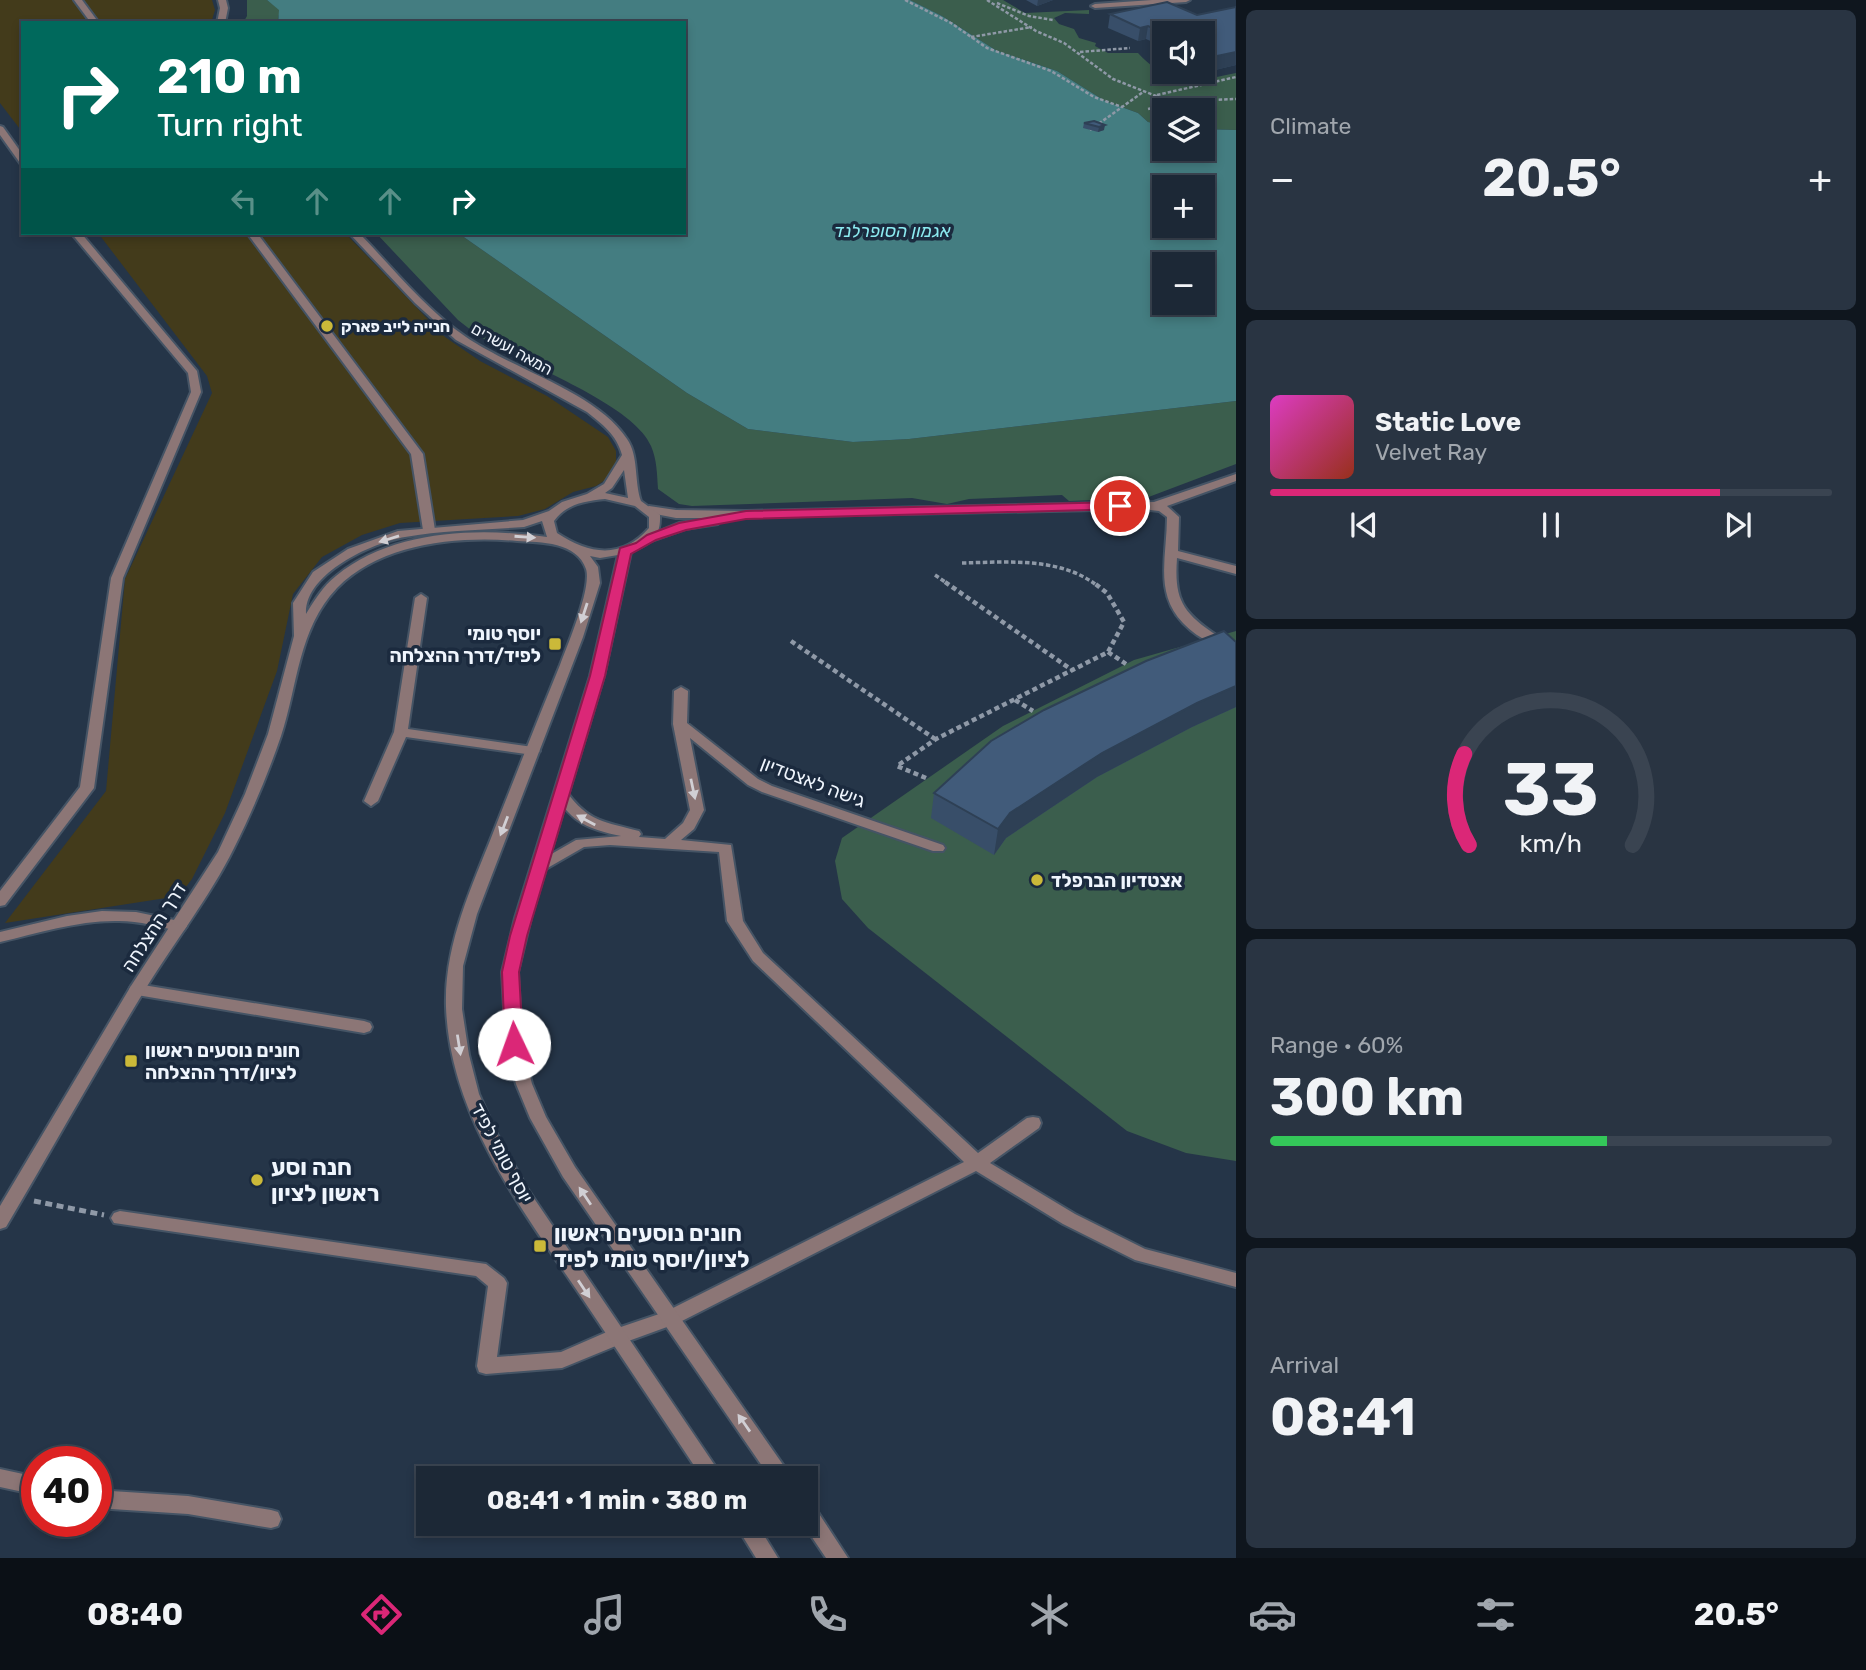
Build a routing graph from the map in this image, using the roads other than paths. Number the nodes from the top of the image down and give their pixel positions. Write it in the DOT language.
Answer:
graph roads {
  1 [pos="78,0"];
  2 [pos="222,0"];
  3 [pos="1186,0"];
  4 [pos="1095,6"];
  5 [pos="94,21"];
  6 [pos="221,21"];
  7 [pos="0,129"];
  8 [pos="21,158"];
  9 [pos="78,235"];
  10 [pos="253,235"];
  11 [pos="356,235"];
  12 [pos="627,455"];
  13 [pos="1236,477"];
  14 [pos="590,497"];
  15 [pos="635,501"];
  16 [pos="1155,506"];
  17 [pos="649,510"];
  18 [pos="552,514"];
  19 [pos="746,515"];
  20 [pos="429,530"];
  21 [pos="652,537"];
  22 [pos="559,542"];
  23 [pos="579,551"];
  24 [pos="625,551"];
  25 [pos="1172,553"];
  26 [pos="1236,570"];
  27 [pos="421,598"];
  28 [pos="300,636"];
  29 [pos="1211,638"];
  30 [pos="681,691"];
  31 [pos="680,724"];
  32 [pos="401,733"];
  33 [pos="533,751"];
  34 [pos="561,794"];
  35 [pos="371,801"];
  36 [pos="669,843"];
  37 [pos="938,848"];
  38 [pos="538,867"];
  39 [pos="0,901"];
  40 [pos="179,926"];
  41 [pos="0,937"];
  42 [pos="137,990"];
  43 [pos="365,1027"];
  44 [pos="1033,1124"];
  45 [pos="977,1163"];
  46 [pos="120,1218"];
  47 [pos="0,1222"];
  48 [pos="1236,1280"];
  49 [pos="671,1318"];
  50 [pos="616,1336"];
  51 [pos="705,1466"];
  52 [pos="774,1466"];
  53 [pos="0,1478"];
  54 [pos="21,1483"];
  55 [pos="112,1500"];
  56 [pos="271,1519"];
  57 [pos="818,1529"];
  58 [pos="753,1536"];
  59 [pos="768,1558"];
  60 [pos="838,1558"];
  1 -- 5 [label="street"];
  2 -- 6 [label="street"];
  3 -- 4 [label="street"];
  7 -- 8 [label="street"];
  9 -- 39 [label="street"];
  10 -- 20 [label="street"];
  11 -- 12 [label="street, המאה ועשרים"];
  12 -- 14 [label="street"];
  12 -- 15 [label="street, המאה ועשרים"];
  13 -- 16 [label="street"];
  14 -- 15 [label="street"];
  14 -- 18 [label="street, דרך ההצלחה"];
  15 -- 17 [label="street"];
  16 -- 19 [label="street"];
  16 -- 25 [label="street"];
  17 -- 19 [label="street"];
  17 -- 21 [label="street"];
  18 -- 20 [label="street, דרך ההצלחה"];
  18 -- 22 [label="street"];
  19 -- 21 [label="street"];
  20 -- 28 [label="street, דרך ההצלחה, one-way"];
  21 -- 24 [label="street"];
  22 -- 23 [label="street, דרך ההצלחה"];
  28 -- 22 [label="street, דרך ההצלחה, one-way"];
  23 -- 24 [label="street"];
  23 -- 33 [label="street, יוסף טומי לפיד, one-way"];
  24 -- 34 [label="street"];
  25 -- 26 [label="street"];
  25 -- 29 [label="street"];
  27 -- 32 [label="street"];
  28 -- 40 [label="street, דרך ההצלחה"];
  30 -- 31 [label="street"];
  31 -- 36 [label="street, one-way"];
  31 -- 37 [label="street, גישה לאצטדיון"];
  32 -- 33 [label="street"];
  32 -- 35 [label="street"];
  33 -- 50 [label="street, יוסף טומי לפיד, one-way"];
  36 -- 34 [label="street, one-way"];
  34 -- 38 [label="street"];
  36 -- 38 [label="street"];
  36 -- 45 [label="street"];
  49 -- 38 [label="street, one-way"];
  40 -- 41 [label="street"];
  40 -- 42 [label="street, דרך ההצלחה"];
  42 -- 43 [label="street"];
  42 -- 47 [label="street, דרך ההצלחה"];
  44 -- 45 [label="street"];
  45 -- 48 [label="street"];
  45 -- 49 [label="street"];
  46 -- 50 [label="street"];
  49 -- 50 [label="street"];
  52 -- 49 [label="street, one-way"];
  50 -- 51 [label="street, יוסף טומי לפיד"];
  53 -- 54 [label="street"];
  55 -- 56 [label="street"];
  57 -- 60 [label="street"];
  58 -- 59 [label="street"];
}
